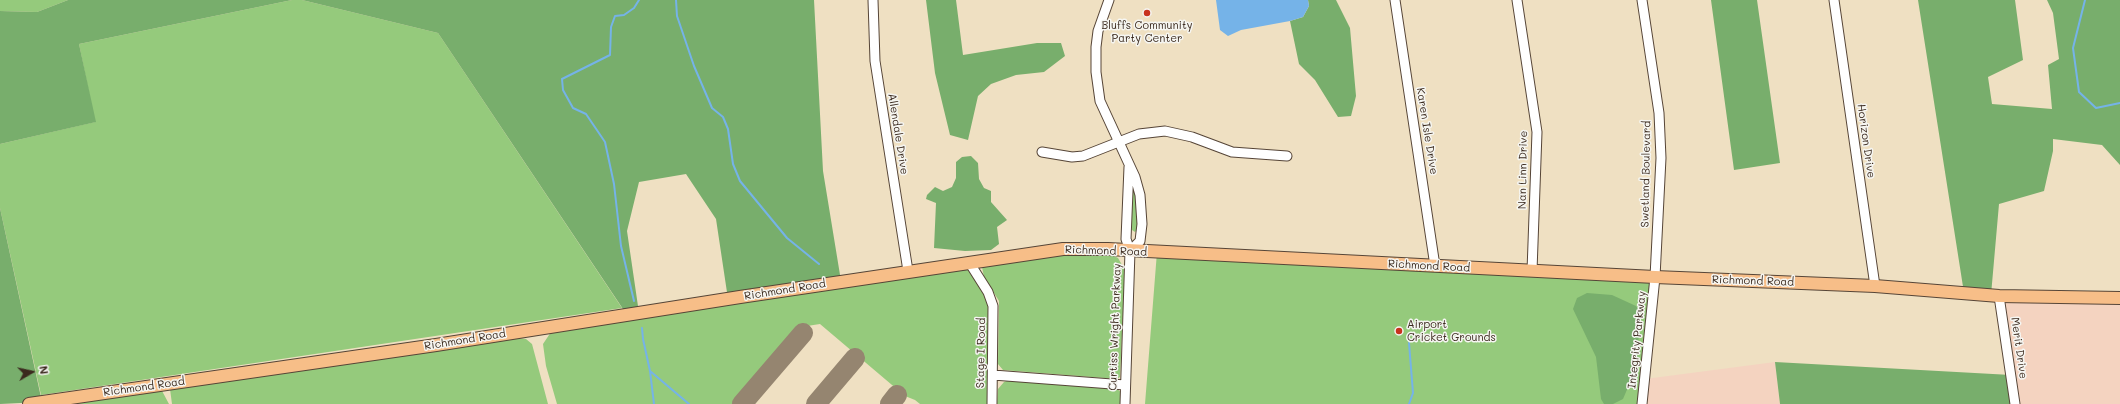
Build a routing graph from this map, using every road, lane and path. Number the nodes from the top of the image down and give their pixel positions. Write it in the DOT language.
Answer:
graph roads {
  1 [pos="873,0"];
  2 [pos="1109,0"];
  3 [pos="1395,0"];
  4 [pos="1517,0"];
  5 [pos="1642,0"];
  6 [pos="1834,0"];
  7 [pos="1118,142"];
  8 [pos="1042,152"];
  9 [pos="1286,156"];
  10 [pos="1129,167"];
  11 [pos="1130,251"];
  12 [pos="969,262"];
  13 [pos="1435,266"];
  14 [pos="908,271"];
  15 [pos="1532,271"];
  16 [pos="1655,277"];
  17 [pos="1875,286"];
  18 [pos="1999,296"];
  19 [pos="2120,298"];
  20 [pos="994,375"];
  21 [pos="1125,385"];
  22 [pos="30,404"];
  23 [pos="992,404"];
  24 [pos="1125,404"];
  25 [pos="1642,404"];
  26 [pos="2015,404"];
  1 -- 14 [label="street, Allendale Drive"];
  2 -- 7 [label="street"];
  3 -- 13 [label="street, Karen Isle Drive"];
  4 -- 15 [label="street, Nan Linn Drive"];
  5 -- 16 [label="street, Swetland Boulevard"];
  6 -- 17 [label="street, Horizon Drive"];
  7 -- 8 [label="street"];
  7 -- 9 [label="street"];
  7 -- 10 [label="street"];
  10 -- 11 [label="street, Curtiss Wright Parkway"];
  10 -- 11 [label="street"];
  11 -- 12 [label="main road, Richmond Road"];
  11 -- 13 [label="main road, Richmond Road"];
  11 -- 21 [label="street, Curtiss Wright Parkway"];
  12 -- 14 [label="main road, Richmond Road"];
  12 -- 20 [label="street, Stage I Road"];
  13 -- 15 [label="main road, Richmond Road"];
  14 -- 22 [label="main road, Richmond Road"];
  15 -- 16 [label="main road, Richmond Road"];
  16 -- 17 [label="main road, Richmond Road"];
  16 -- 25 [label="street, Integrity Parkway"];
  17 -- 18 [label="main road, Richmond Road"];
  18 -- 19 [label="main road, Richmond Road"];
  18 -- 26 [label="street, Merit Drive"];
  20 -- 21 [label="street"];
  20 -- 23 [label="street, Stage I Road"];
  21 -- 24 [label="street, Curtiss Wright Parkway"];
}
